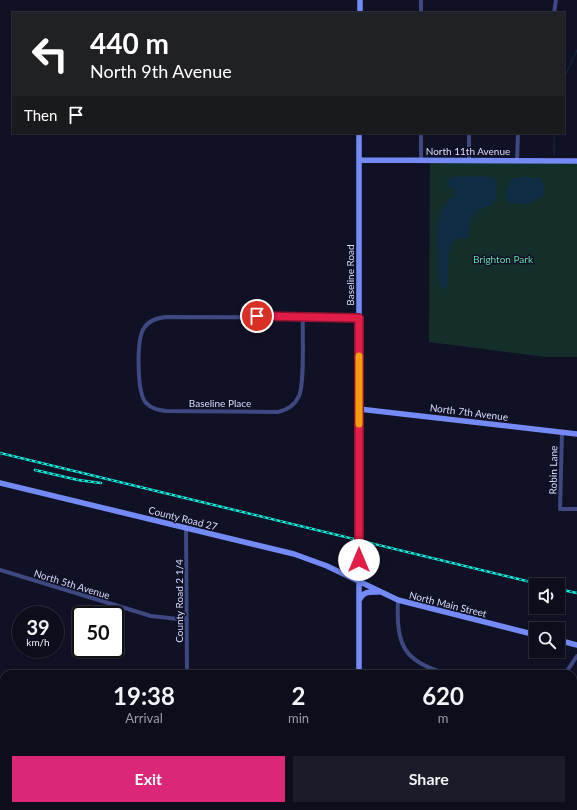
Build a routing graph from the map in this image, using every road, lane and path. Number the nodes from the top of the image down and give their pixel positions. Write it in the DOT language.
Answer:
graph roads {
  1 [pos="360,0"];
  2 [pos="421,0"];
  3 [pos="556,0"];
  4 [pos="360,12"];
  5 [pos="421,12"];
  6 [pos="554,12"];
  7 [pos="359,134"];
  8 [pos="421,134"];
  9 [pos="469,134"];
  10 [pos="518,134"];
  11 [pos="358,160"];
  12 [pos="421,160"];
  13 [pos="469,161"];
  14 [pos="517,161"];
  15 [pos="577,161"];
  16 [pos="303,317"];
  17 [pos="359,318"];
  18 [pos="359,409"];
  19 [pos="562,432"];
  20 [pos="577,434"];
  21 [pos="0,483"];
  22 [pos="577,509"];
  23 [pos="186,528"];
  24 [pos="359,560"];
  25 [pos="0,570"];
  26 [pos="340,572"];
  27 [pos="359,581"];
  28 [pos="378,592"];
  29 [pos="398,600"];
  30 [pos="359,601"];
  31 [pos="187,620"];
  32 [pos="529,633"];
  33 [pos="565,642"];
  34 [pos="577,645"];
  35 [pos="577,656"];
  36 [pos="186,670"];
  37 [pos="358,670"];
  38 [pos="436,670"];
  39 [pos="568,670"];
  1 -- 4 [label="street"];
  2 -- 5 [label="street"];
  3 -- 6 [label="street"];
  7 -- 11 [label="street, Baseline Road"];
  8 -- 12 [label="street"];
  9 -- 13 [label="street"];
  10 -- 14 [label="street"];
  11 -- 12 [label="street, North 11th Avenue"];
  11 -- 17 [label="street, Baseline Road"];
  12 -- 13 [label="street, North 11th Avenue"];
  13 -- 14 [label="street, North 11th Avenue"];
  14 -- 15 [label="street, North 11th Avenue"];
  16 -- 16 [label="street, Baseline Place"];
  16 -- 17 [label="street"];
  17 -- 18 [label="street, Baseline Road"];
  18 -- 19 [label="street, North 7th Avenue"];
  18 -- 24 [label="street, Baseline Road"];
  19 -- 20 [label="street, North 7th Avenue"];
  19 -- 22 [label="street, Robin Lane"];
  21 -- 23 [label="street, County Road 27"];
  23 -- 26 [label="street, County Road 27"];
  23 -- 31 [label="street, County Road 2 1/4"];
  24 -- 26 [label="street"];
  24 -- 27 [label="street, Baseline Road"];
  25 -- 31 [label="street, North 5th Avenue"];
  26 -- 27 [label="street, County Road 27"];
  27 -- 28 [label="street, North Main Street"];
  27 -- 30 [label="street, Baseline Road"];
  28 -- 29 [label="street, North Main Street"];
  28 -- 30 [label="street"];
  29 -- 32 [label="street, North Main Street"];
  29 -- 38 [label="street"];
  30 -- 37 [label="street, Baseline Road"];
  31 -- 36 [label="street, County Road 2 1/4"];
  33 -- 34 [label="street"];
  35 -- 39 [label="street"];
}
